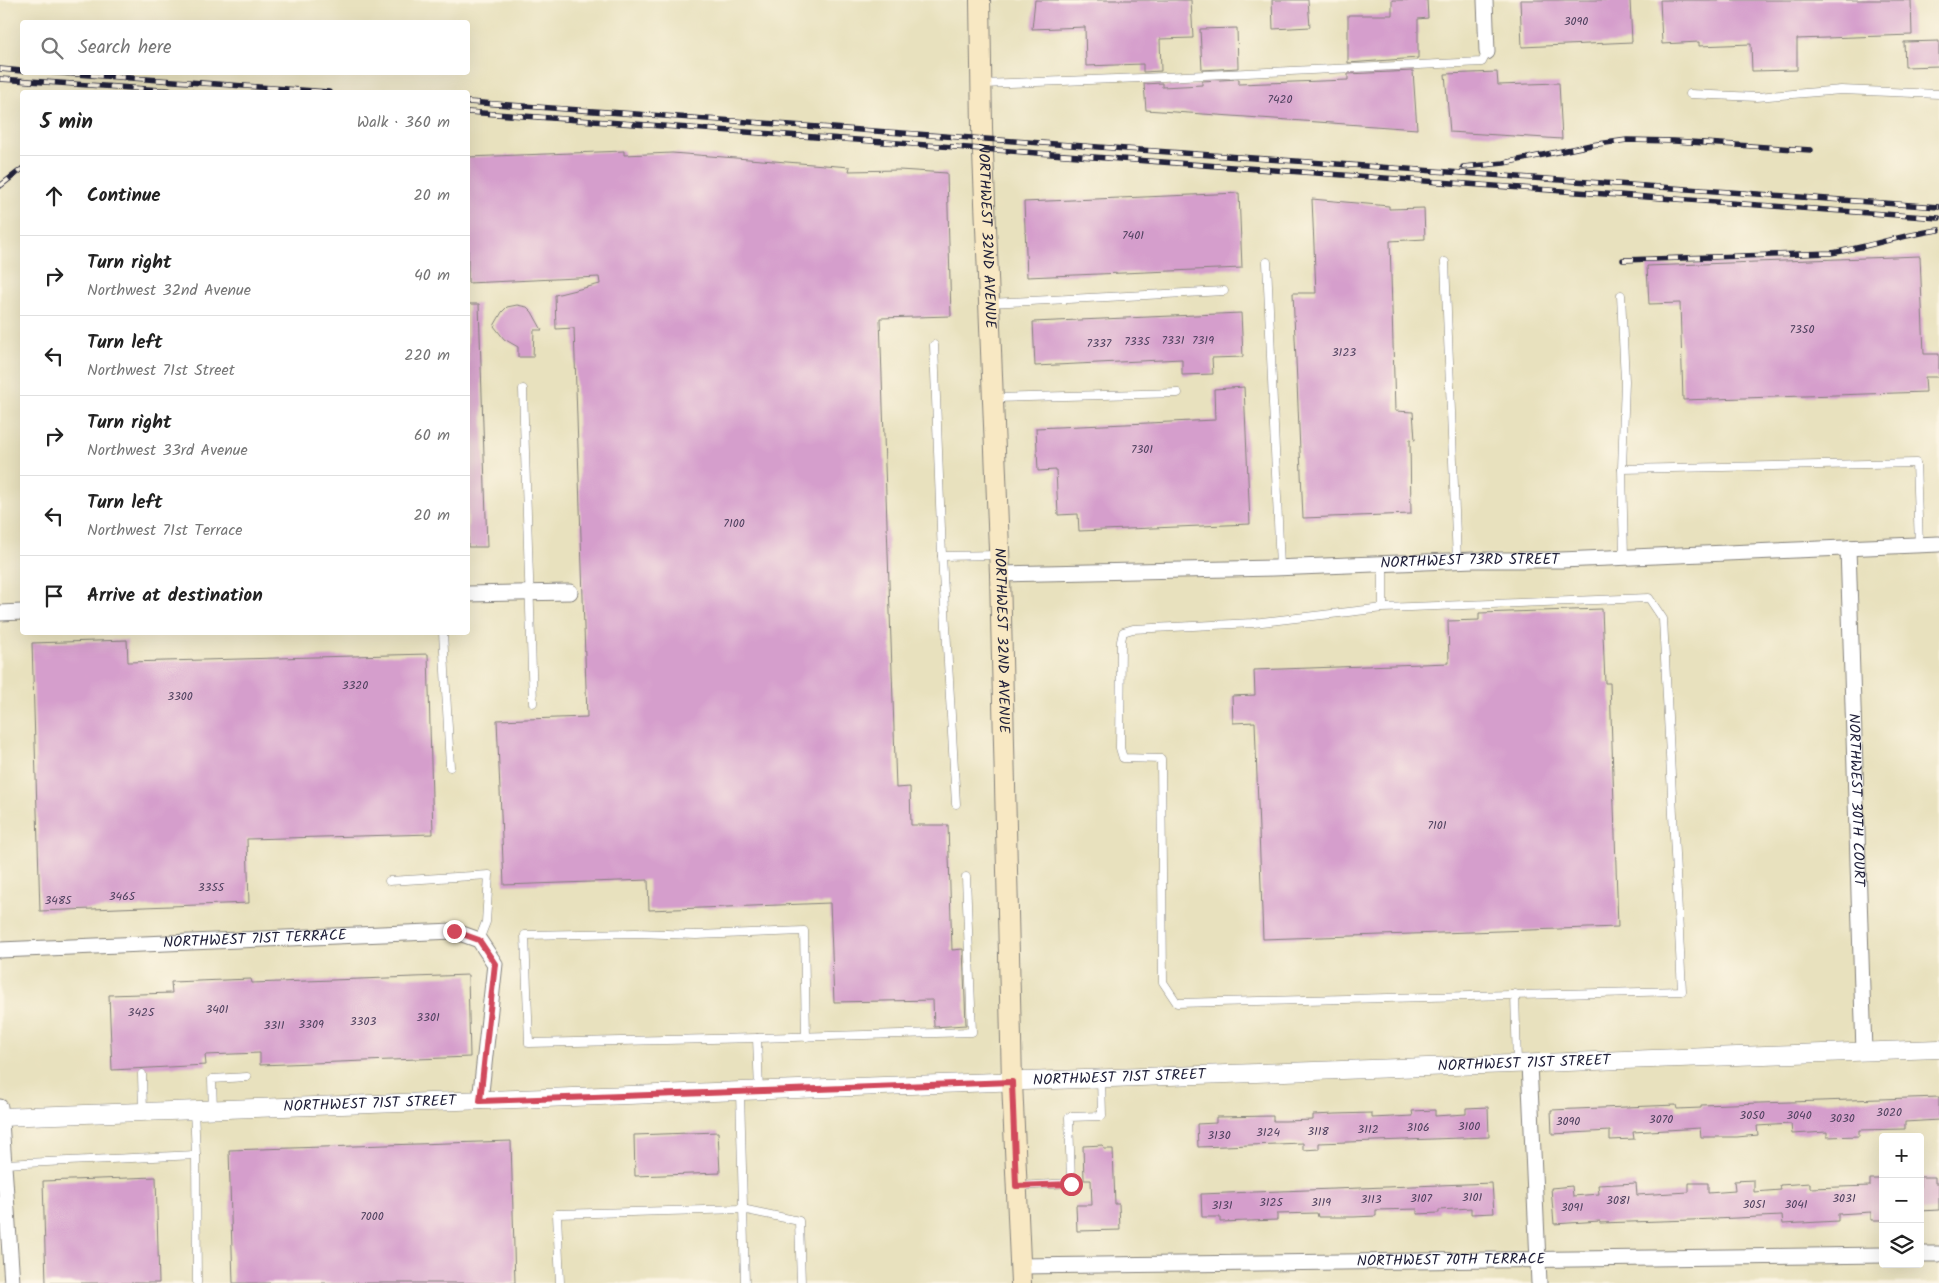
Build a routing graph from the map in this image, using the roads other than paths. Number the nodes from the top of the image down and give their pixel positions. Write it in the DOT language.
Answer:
graph roads {
  1 [pos="980,0"];
  2 [pos="1485,0"];
  3 [pos="1487,52"];
  4 [pos="981,84"];
  5 [pos="1690,94"];
  6 [pos="1939,94"];
  7 [pos="1267,262"];
  8 [pos="1445,262"];
  9 [pos="1224,291"];
  10 [pos="1621,295"];
  11 [pos="989,302"];
  12 [pos="934,345"];
  13 [pos="523,389"];
  14 [pos="1178,393"];
  15 [pos="993,398"];
  16 [pos="1622,469"];
  17 [pos="1939,544"];
  18 [pos="1919,545"];
  19 [pos="1848,548"];
  20 [pos="942,556"];
  21 [pos="1624,557"];
  22 [pos="1457,561"];
  23 [pos="999,564"];
  24 [pos="1383,564"];
  25 [pos="1280,568"];
  26 [pos="570,592"];
  27 [pos="528,593"];
  28 [pos="470,594"];
  29 [pos="1383,608"];
  30 [pos="20,612"];
  31 [pos="0,613"];
  32 [pos="443,635"];
  33 [pos="532,703"];
  34 [pos="450,768"];
  35 [pos="956,804"];
  36 [pos="966,877"];
  37 [pos="389,880"];
  38 [pos="479,940"];
  39 [pos="0,950"];
  40 [pos="1515,994"];
  41 [pos="806,1037"];
  42 [pos="757,1038"];
  43 [pos="1939,1049"];
  44 [pos="1864,1052"];
  45 [pos="1523,1064"];
  46 [pos="142,1074"];
  47 [pos="247,1077"];
  48 [pos="1101,1079"];
  49 [pos="1012,1082"];
  50 [pos="760,1091"];
  51 [pos="740,1092"];
  52 [pos="480,1101"];
  53 [pos="0,1107"];
  54 [pos="194,1110"];
  55 [pos="213,1110"];
  56 [pos="143,1112"];
  57 [pos="0,1117"];
  58 [pos="196,1155"];
  59 [pos="4,1164"];
  60 [pos="1016,1186"];
  61 [pos="742,1209"];
  62 [pos="1924,1254"];
  63 [pos="1939,1254"];
  64 [pos="1879,1255"];
  65 [pos="1538,1259"];
  66 [pos="1020,1274"];
  67 [pos="12,1283"];
  68 [pos="197,1283"];
  69 [pos="560,1283"];
  70 [pos="745,1283"];
  71 [pos="801,1283"];
  72 [pos="1539,1283"];
  1 -- 4 [label="main road, NORTHWEST 32ND AVENUE"];
  2 -- 3 [label="street"];
  3 -- 4 [label="lane"];
  4 -- 11 [label="main road, NORTHWEST 32ND AVENUE"];
  5 -- 6 [label="lane"];
  7 -- 25 [label="lane"];
  8 -- 22 [label="lane"];
  9 -- 11 [label="lane"];
  10 -- 16 [label="lane"];
  11 -- 15 [label="main road, NORTHWEST 32ND AVENUE"];
  12 -- 20 [label="lane"];
  13 -- 27 [label="lane"];
  14 -- 15 [label="lane"];
  15 -- 23 [label="main road, NORTHWEST 32ND AVENUE"];
  16 -- 18 [label="lane"];
  16 -- 21 [label="lane"];
  17 -- 18 [label="street, NORTHWEST 73RD STREET"];
  18 -- 19 [label="street, NORTHWEST 73RD STREET"];
  19 -- 21 [label="street, NORTHWEST 73RD STREET"];
  19 -- 44 [label="street, NORTHWEST 30TH COURT"];
  20 -- 23 [label="lane"];
  20 -- 35 [label="lane"];
  21 -- 22 [label="street, NORTHWEST 73RD STREET"];
  22 -- 24 [label="street, NORTHWEST 73RD STREET"];
  23 -- 25 [label="street, NORTHWEST 73RD STREET"];
  23 -- 49 [label="main road, NORTHWEST 32ND AVENUE"];
  24 -- 25 [label="street, NORTHWEST 73RD STREET"];
  24 -- 29 [label="lane"];
  26 -- 27 [label="street"];
  27 -- 28 [label="street"];
  27 -- 33 [label="lane"];
  29 -- 40 [label="lane"];
  29 -- 40 [label="lane"];
  30 -- 31 [label="street"];
  32 -- 34 [label="lane"];
  36 -- 41 [label="lane"];
  37 -- 38 [label="lane"];
  38 -- 39 [label="street, NORTHWEST 71ST TERRACE"];
  38 -- 52 [label="street"];
  40 -- 45 [label="lane"];
  41 -- 42 [label="lane"];
  41 -- 42 [label="lane"];
  42 -- 50 [label="lane"];
  43 -- 44 [label="street, NORTHWEST 71ST STREET"];
  44 -- 45 [label="street, NORTHWEST 71ST STREET"];
  45 -- 48 [label="street, NORTHWEST 71ST STREET"];
  45 -- 65 [label="street"];
  46 -- 56 [label="lane"];
  47 -- 55 [label="lane"];
  48 -- 49 [label="street, NORTHWEST 71ST STREET"];
  48 -- 60 [label="lane"];
  49 -- 50 [label="street, NORTHWEST 71ST STREET"];
  49 -- 60 [label="main road, NORTHWEST 32ND AVENUE"];
  50 -- 51 [label="street, NORTHWEST 71ST STREET"];
  51 -- 52 [label="street, NORTHWEST 71ST STREET"];
  51 -- 61 [label="lane"];
  52 -- 55 [label="street, NORTHWEST 71ST STREET"];
  53 -- 57 [label="street"];
  54 -- 55 [label="street, NORTHWEST 71ST STREET"];
  54 -- 56 [label="street, NORTHWEST 71ST STREET"];
  54 -- 58 [label="lane"];
  56 -- 57 [label="street, NORTHWEST 71ST STREET"];
  57 -- 59 [label="street"];
  58 -- 59 [label="lane"];
  58 -- 68 [label="lane"];
  59 -- 67 [label="street"];
  60 -- 66 [label="main road, NORTHWEST 32ND AVENUE"];
  61 -- 69 [label="lane"];
  61 -- 70 [label="lane"];
  61 -- 71 [label="lane"];
  62 -- 63 [label="street"];
  64 -- 65 [label="street, NORTHWEST 70TH TERRACE"];
  65 -- 66 [label="street, NORTHWEST 70TH TERRACE"];
  65 -- 72 [label="street"];
}
